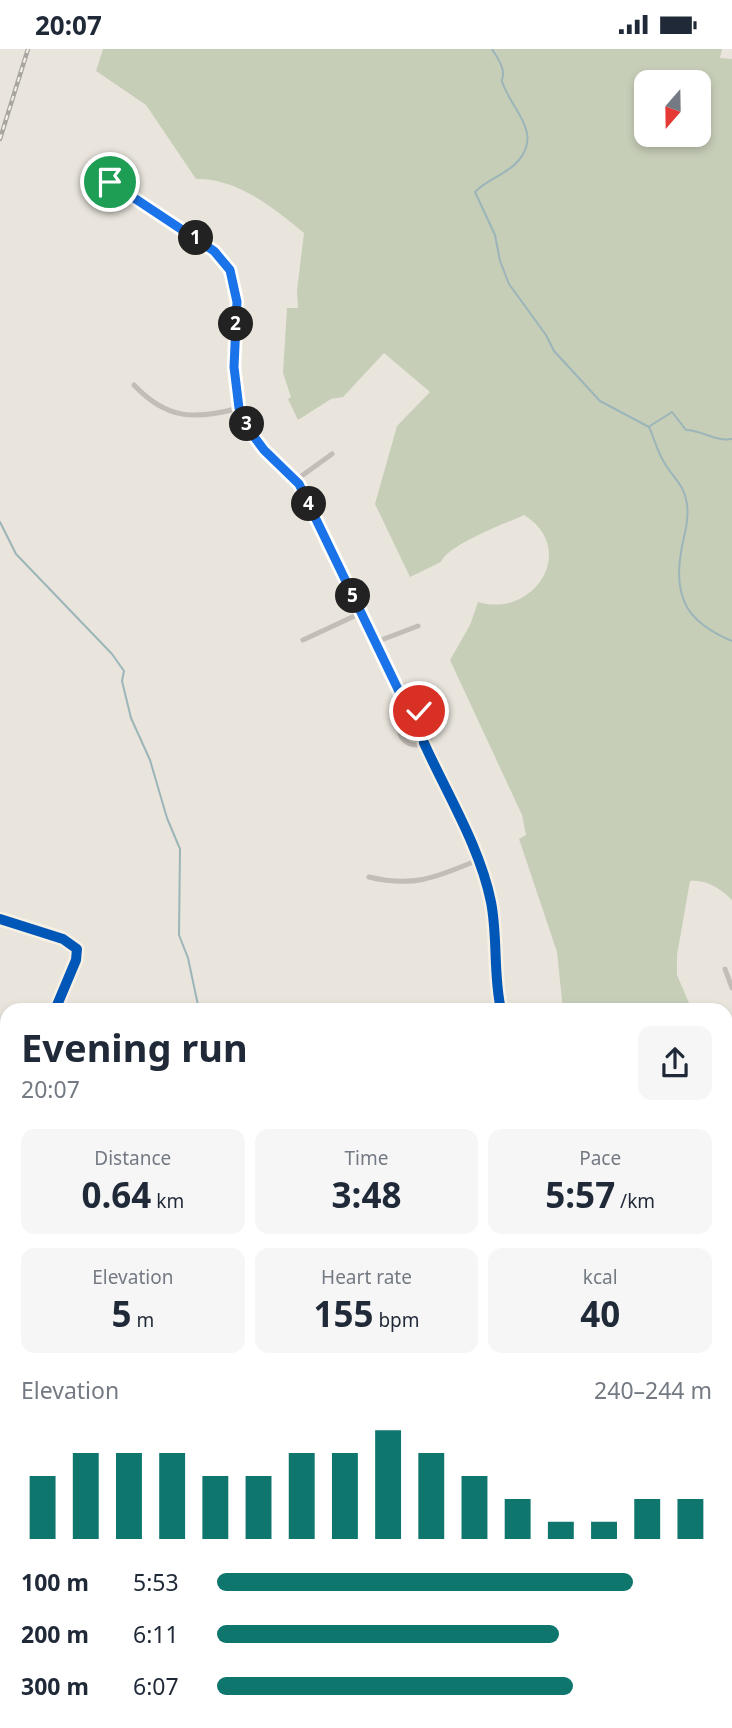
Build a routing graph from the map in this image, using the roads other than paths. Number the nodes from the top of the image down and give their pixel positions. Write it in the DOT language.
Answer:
graph roads {
  1 [pos="110,182"];
  2 [pos="134,385"];
  3 [pos="239,408"];
  4 [pos="332,454"];
  5 [pos="296,480"];
  6 [pos="361,613"];
  7 [pos="418,625"];
  8 [pos="303,640"];
  9 [pos="376,642"];
  10 [pos="409,712"];
  11 [pos="424,743"];
  12 [pos="478,860"];
  13 [pos="369,877"];
  14 [pos="0,919"];
  15 [pos="725,968"];
  16 [pos="732,988"];
  17 [pos="58,1003"];
  18 [pos="499,1003"];
  1 -- 3 [label="street"];
  2 -- 3 [label="street"];
  3 -- 5 [label="street"];
  4 -- 5 [label="street"];
  5 -- 6 [label="street"];
  6 -- 8 [label="street"];
  6 -- 9 [label="street"];
  7 -- 9 [label="street"];
  9 -- 10 [label="street"];
  10 -- 11 [label="street"];
  10 -- 11 [label="street"];
  11 -- 12 [label="street"];
  12 -- 13 [label="street"];
  12 -- 18 [label="street"];
  14 -- 17 [label="street"];
  15 -- 16 [label="street"];
}
